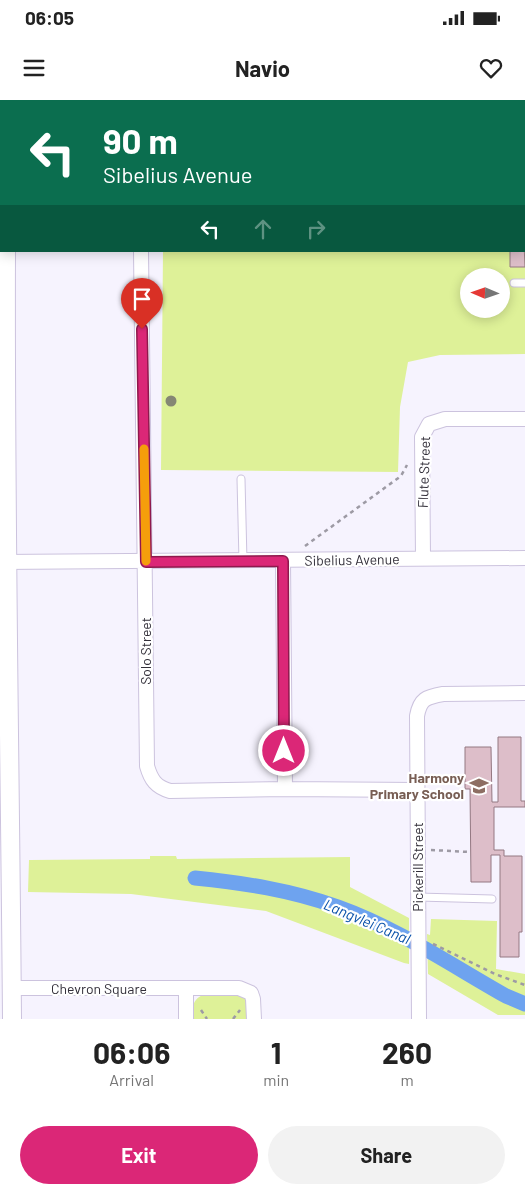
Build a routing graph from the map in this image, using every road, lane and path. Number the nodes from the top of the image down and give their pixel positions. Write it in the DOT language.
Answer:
graph roads {
  1 [pos="6,252"];
  2 [pos="141,252"];
  3 [pos="514,283"];
  4 [pos="525,283"];
  5 [pos="525,419"];
  6 [pos="409,461"];
  7 [pos="241,479"];
  8 [pos="423,558"];
  9 [pos="525,558"];
  10 [pos="243,561"];
  11 [pos="283,561"];
  12 [pos="4,562"];
  13 [pos="146,562"];
  14 [pos="525,693"];
  15 [pos="284,789"];
  16 [pos="417,790"];
  17 [pos="417,850"];
  18 [pos="470,852"];
  19 [pos="418,897"];
  20 [pos="492,899"];
  21 [pos="418,937"];
  22 [pos="525,985"];
  23 [pos="12,988"];
  24 [pos="186,989"];
  25 [pos="12,1019"];
  26 [pos="186,1019"];
  27 [pos="254,1019"];
  28 [pos="419,1019"];
  1 -- 12 [label="street"];
  2 -- 13 [label="street, Solo Street"];
  3 -- 4 [label="lane"];
  5 -- 8 [label="street, Flute Street"];
  6 -- 11 [label="path"];
  7 -- 10 [label="lane"];
  8 -- 9 [label="street, Sibelius Avenue"];
  8 -- 11 [label="street, Sibelius Avenue"];
  10 -- 11 [label="street, Sibelius Avenue"];
  10 -- 13 [label="street, Sibelius Avenue"];
  11 -- 15 [label="street"];
  12 -- 13 [label="street, Sibelius Avenue"];
  12 -- 23 [label="street"];
  13 -- 15 [label="street, Solo Street"];
  14 -- 16 [label="street, Pickerill Street"];
  15 -- 16 [label="street, Solo Street"];
  16 -- 17 [label="street, Pickerill Street"];
  17 -- 18 [label="path"];
  17 -- 19 [label="street, Pickerill Street"];
  19 -- 20 [label="lane"];
  19 -- 21 [label="street, Pickerill Street"];
  21 -- 22 [label="path"];
  21 -- 28 [label="street, Pickerill Street"];
  23 -- 24 [label="street, Chevron Square"];
  23 -- 25 [label="street"];
  24 -- 26 [label="street"];
  24 -- 27 [label="street, Chevron Square"];
}
